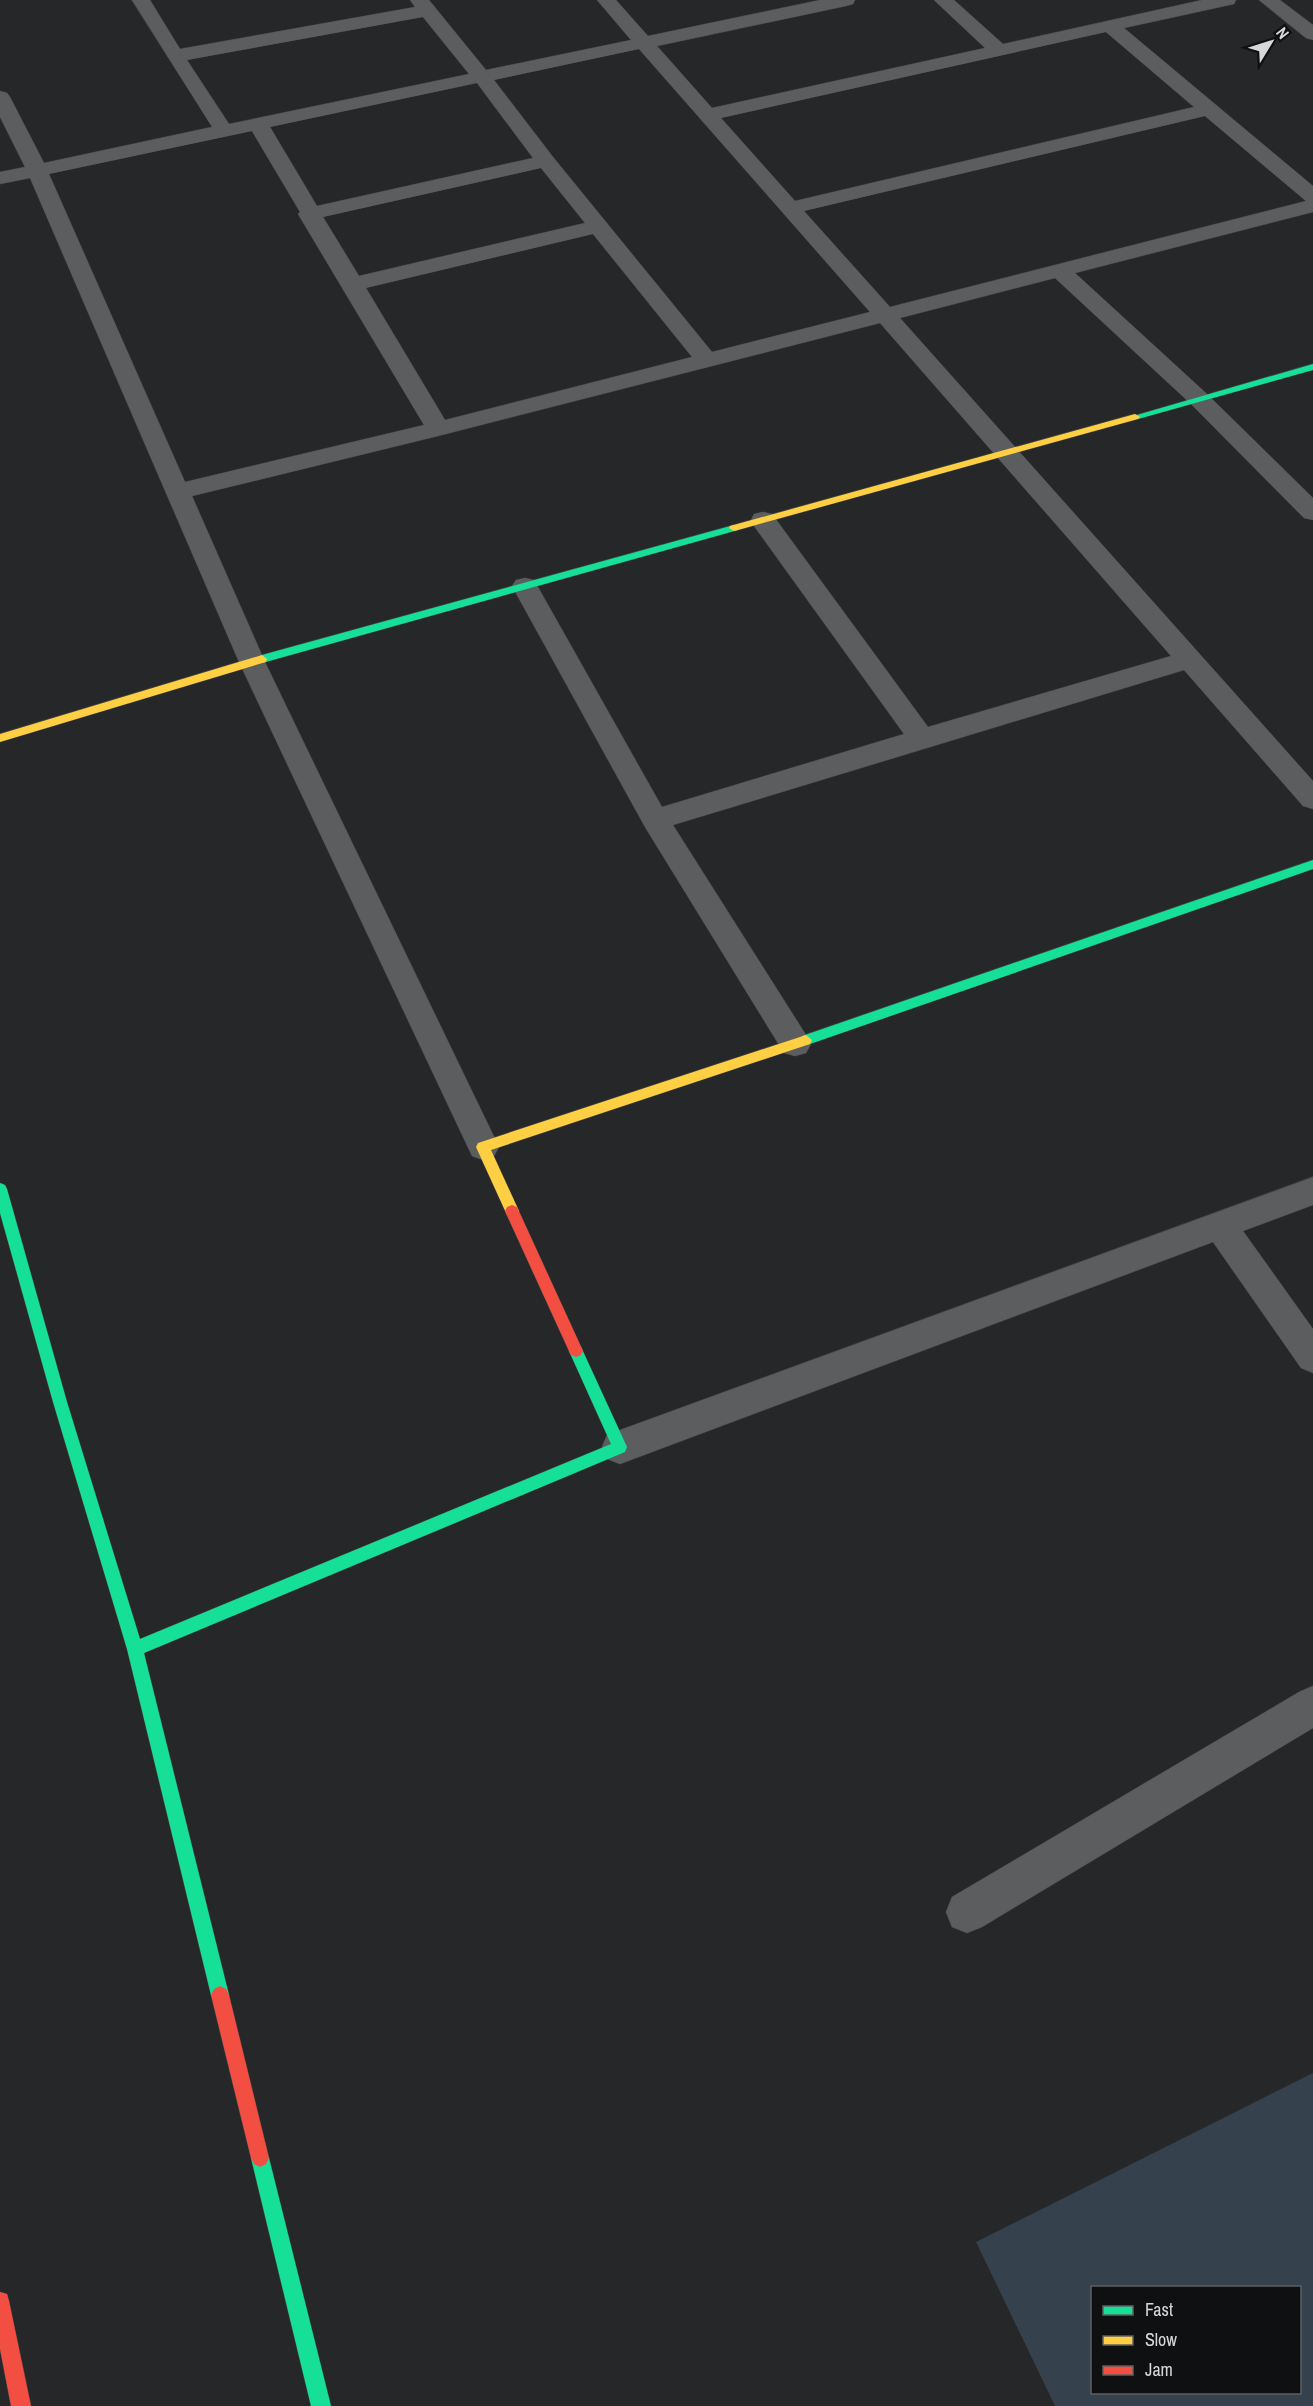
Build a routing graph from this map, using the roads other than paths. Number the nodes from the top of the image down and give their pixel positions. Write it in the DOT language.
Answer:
graph roads {
  1 [pos="141,0"];
  2 [pos="606,0"];
  3 [pos="846,0"];
  4 [pos="943,0"];
  5 [pos="1227,0"];
  6 [pos="1268,0"];
  7 [pos="423,5"];
  8 [pos="1110,26"];
  9 [pos="1313,34"];
  10 [pos="644,43"];
  11 [pos="999,51"];
  12 [pos="175,56"];
  13 [pos="483,76"];
  14 [pos="0,97"];
  15 [pos="1209,109"];
  16 [pos="708,115"];
  17 [pos="258,124"];
  18 [pos="224,131"];
  19 [pos="546,161"];
  20 [pos="37,170"];
  21 [pos="0,178"];
  22 [pos="1313,197"];
  23 [pos="1313,206"];
  24 [pos="790,208"];
  25 [pos="309,214"];
  26 [pos="599,225"];
  27 [pos="1060,271"];
  28 [pos="353,284"];
  29 [pos="885,315"];
  30 [pos="707,361"];
  31 [pos="1313,367"];
  32 [pos="1199,399"];
  33 [pos="438,429"];
  34 [pos="1006,452"];
  35 [pos="179,492"];
  36 [pos="1313,512"];
  37 [pos="763,520"];
  38 [pos="525,586"];
  39 [pos="1190,659"];
  40 [pos="252,662"];
  41 [pos="0,738"];
  42 [pos="922,738"];
  43 [pos="1313,799"];
  44 [pos="655,820"];
  45 [pos="1313,864"];
  46 [pos="795,1044"];
  47 [pos="483,1147"];
  48 [pos="0,1189"];
  49 [pos="1313,1191"];
  50 [pos="1220,1226"];
  51 [pos="1313,1357"];
  52 [pos="620,1447"];
  53 [pos="135,1650"];
  54 [pos="1313,1706"];
  55 [pos="967,1912"];
  56 [pos="0,2301"];
  57 [pos="21,2406"];
  58 [pos="321,2406"];
  1 -- 12 [label="street"];
  2 -- 10 [label="street"];
  3 -- 10 [label="street"];
  4 -- 11 [label="street"];
  5 -- 8 [label="street"];
  6 -- 9 [label="street"];
  7 -- 12 [label="street"];
  7 -- 13 [label="street"];
  8 -- 11 [label="street"];
  8 -- 15 [label="street"];
  10 -- 13 [label="street"];
  10 -- 16 [label="street"];
  11 -- 16 [label="street"];
  12 -- 18 [label="street"];
  13 -- 17 [label="street"];
  13 -- 19 [label="street"];
  14 -- 20 [label="street"];
  15 -- 22 [label="street"];
  15 -- 24 [label="street"];
  16 -- 24 [label="street"];
  17 -- 18 [label="street"];
  17 -- 25 [label="street"];
  18 -- 20 [label="street"];
  19 -- 25 [label="street"];
  19 -- 26 [label="street"];
  20 -- 21 [label="street"];
  20 -- 35 [label="street"];
  23 -- 27 [label="street"];
  24 -- 29 [label="street"];
  25 -- 28 [label="street"];
  26 -- 28 [label="street"];
  26 -- 30 [label="street"];
  27 -- 29 [label="street"];
  27 -- 32 [label="street"];
  28 -- 33 [label="street"];
  29 -- 30 [label="street"];
  29 -- 34 [label="street"];
  30 -- 33 [label="street"];
  31 -- 32 [label="street"];
  32 -- 34 [label="street"];
  32 -- 36 [label="street"];
  33 -- 35 [label="street"];
  34 -- 37 [label="street"];
  34 -- 39 [label="street"];
  35 -- 40 [label="street"];
  37 -- 38 [label="street"];
  37 -- 42 [label="street"];
  38 -- 40 [label="street"];
  38 -- 44 [label="street"];
  39 -- 42 [label="street"];
  39 -- 43 [label="street"];
  40 -- 41 [label="street"];
  40 -- 47 [label="street"];
  42 -- 44 [label="street"];
  44 -- 46 [label="street"];
  45 -- 46 [label="street"];
  46 -- 47 [label="street"];
  47 -- 52 [label="street"];
  48 -- 53 [label="street"];
  49 -- 50 [label="street"];
  50 -- 51 [label="street"];
  50 -- 52 [label="street"];
  52 -- 53 [label="street"];
  53 -- 58 [label="street"];
  54 -- 55 [label="street"];
  56 -- 57 [label="street"];
}
